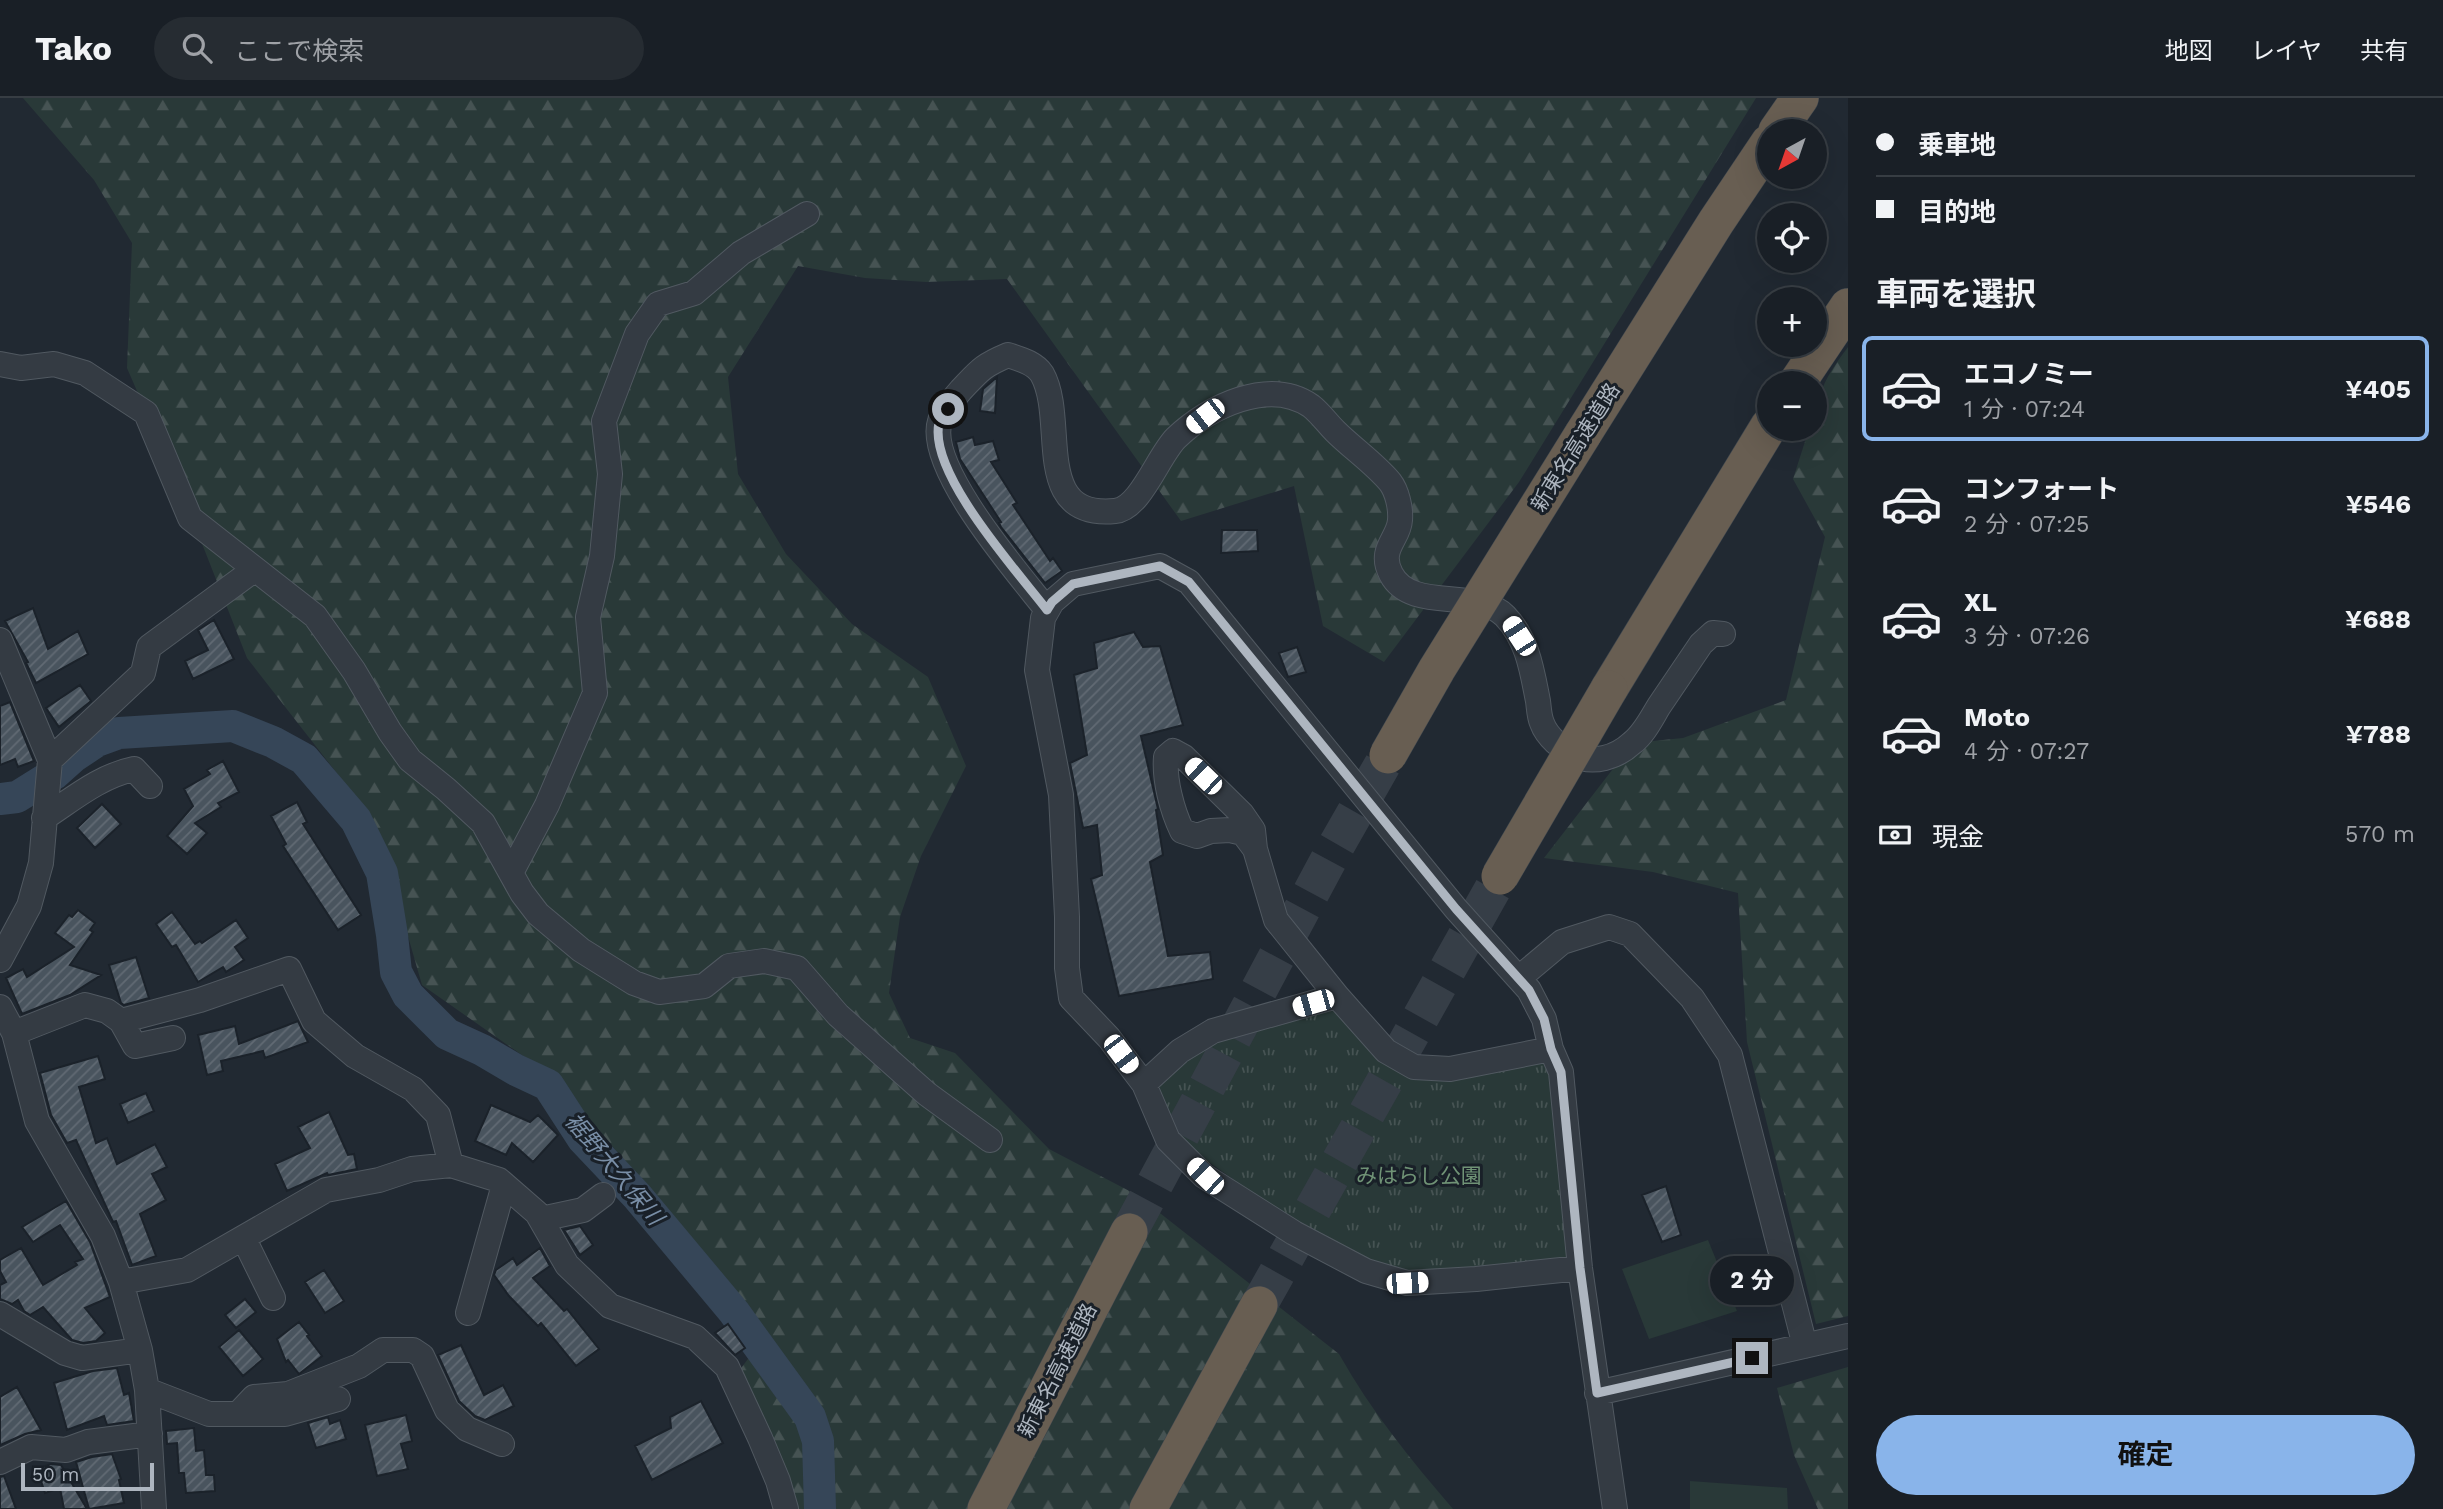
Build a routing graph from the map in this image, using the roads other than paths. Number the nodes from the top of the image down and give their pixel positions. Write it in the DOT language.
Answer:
graph roads {
  1 [pos="1800,98"];
  2 [pos="1785,119"];
  3 [pos="1757,161"];
  4 [pos="807,214"];
  5 [pos="1848,307"];
  6 [pos="0,364"];
  7 [pos="1805,371"];
  8 [pos="1760,441"];
  9 [pos="254,569"];
  10 [pos="1047,610"];
  11 [pos="1723,634"];
  12 [pos="0,640"];
  13 [pos="1388,755"];
  14 [pos="50,760"];
  15 [pos="150,786"];
  16 [pos="45,812"];
  17 [pos="1255,849"];
  18 [pos="511,873"];
  19 [pos="1500,876"];
  20 [pos="0,960"];
  21 [pos="1519,978"];
  22 [pos="1338,996"];
  23 [pos="0,1007"];
  24 [pos="121,1021"];
  25 [pos="14,1033"];
  26 [pos="173,1038"];
  27 [pos="1551,1049"];
  28 [pos="1144,1084"];
  29 [pos="990,1140"];
  30 [pos="451,1165"];
  31 [pos="504,1185"];
  32 [pos="603,1195"];
  33 [pos="541,1219"];
  34 [pos="1129,1232"];
  35 [pos="244,1238"];
  36 [pos="1580,1268"];
  37 [pos="121,1282"];
  38 [pos="274,1298"];
  39 [pos="1259,1305"];
  40 [pos="468,1313"];
  41 [pos="0,1314"];
  42 [pos="1848,1336"];
  43 [pos="1805,1346"];
  44 [pos="140,1350"];
  45 [pos="147,1390"];
  46 [pos="1597,1393"];
  47 [pos="338,1399"];
  48 [pos="239,1414"];
  49 [pos="150,1434"];
  50 [pos="502,1444"];
  51 [pos="0,1462"];
  52 [pos="1149,1508"];
  53 [pos="155,1509"];
  54 [pos="786,1509"];
  55 [pos="986,1509"];
  56 [pos="1615,1509"];
  1 -- 2 [label="highway"];
  3 -- 13 [label="highway, 新東名高速道路, bridge"];
  4 -- 18 [label="street"];
  5 -- 7 [label="highway"];
  6 -- 9 [label="street"];
  8 -- 19 [label="highway, bridge"];
  9 -- 14 [label="street"];
  9 -- 18 [label="street"];
  10 -- 11 [label="street"];
  10 -- 21 [label="street"];
  10 -- 28 [label="street"];
  12 -- 14 [label="street"];
  14 -- 16 [label="street"];
  15 -- 16 [label="street"];
  16 -- 20 [label="street"];
  17 -- 22 [label="street"];
  18 -- 29 [label="street"];
  21 -- 27 [label="street"];
  21 -- 43 [label="street"];
  22 -- 27 [label="street"];
  22 -- 28 [label="street"];
  23 -- 25 [label="street"];
  24 -- 25 [label="street"];
  24 -- 26 [label="street"];
  24 -- 30 [label="street"];
  25 -- 37 [label="street"];
  27 -- 36 [label="street"];
  28 -- 36 [label="street"];
  30 -- 31 [label="street"];
  30 -- 35 [label="street"];
  31 -- 33 [label="street"];
  31 -- 40 [label="street"];
  32 -- 33 [label="street"];
  33 -- 54 [label="street"];
  34 -- 55 [label="highway, 新東名高速道路"];
  35 -- 37 [label="street"];
  35 -- 38 [label="street"];
  36 -- 46 [label="street"];
  37 -- 44 [label="street"];
  39 -- 52 [label="highway"];
  41 -- 44 [label="street"];
  42 -- 43 [label="street"];
  43 -- 46 [label="street"];
  44 -- 45 [label="street"];
  45 -- 48 [label="street"];
  45 -- 49 [label="street"];
  46 -- 56 [label="street"];
  47 -- 48 [label="street"];
  48 -- 50 [label="street"];
  49 -- 51 [label="street"];
  49 -- 53 [label="street"];
}
